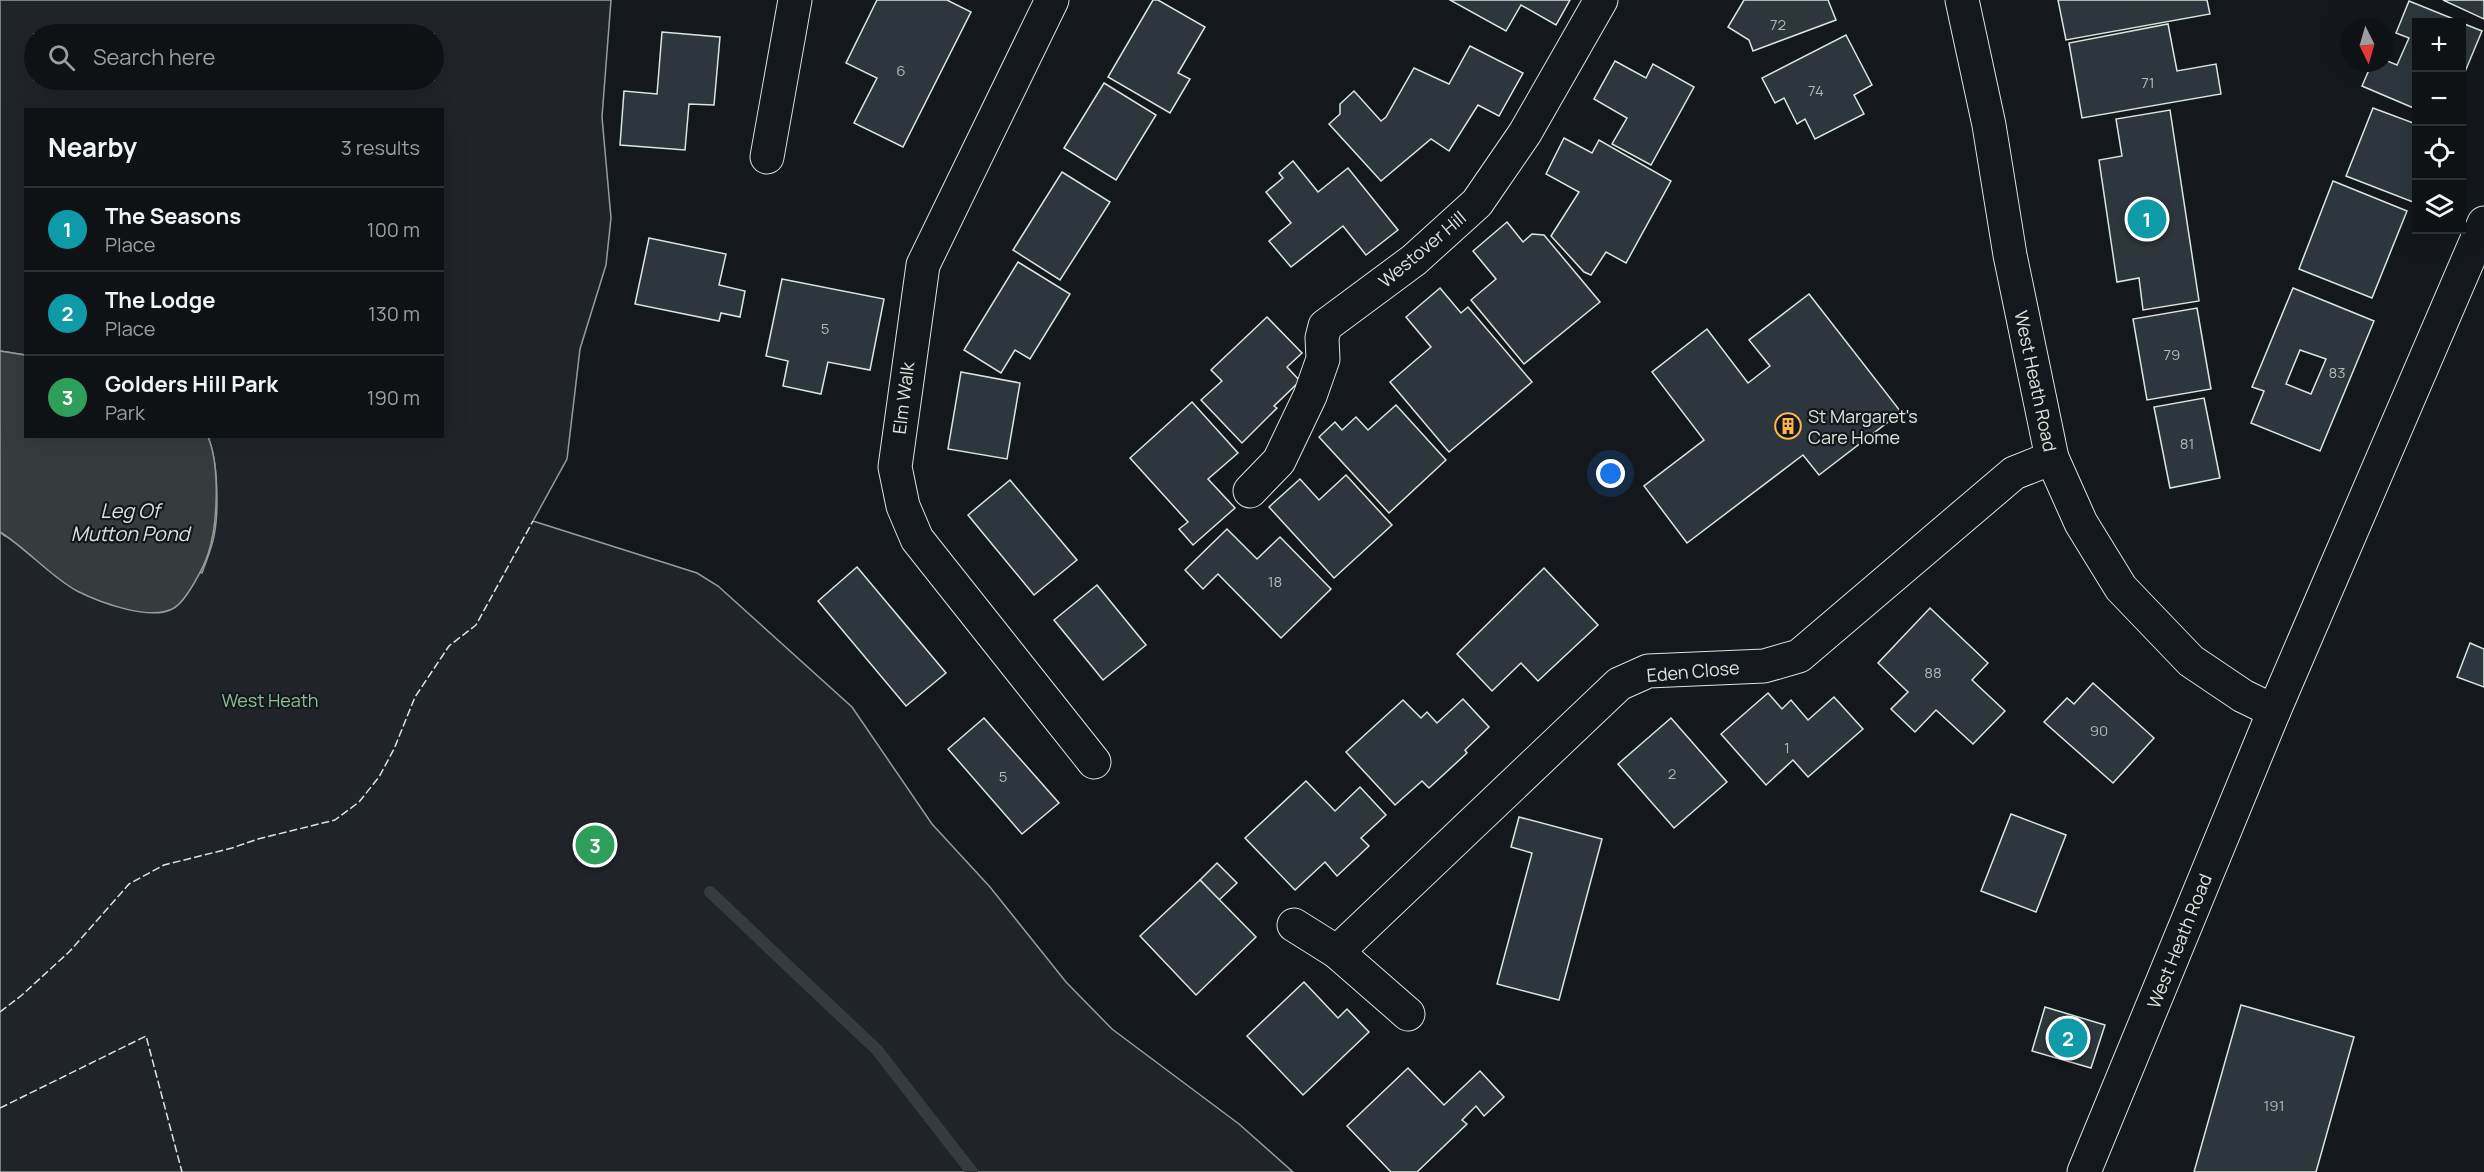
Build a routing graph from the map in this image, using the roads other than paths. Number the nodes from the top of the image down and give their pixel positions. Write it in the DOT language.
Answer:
graph roads {
  1 [pos="795,0"];
  2 [pos="1052,0"];
  3 [pos="1601,0"];
  4 [pos="1962,0"];
  5 [pos="767,157"];
  6 [pos="2484,223"];
  7 [pos="2052,458"];
  8 [pos="1250,491"];
  9 [pos="2274,711"];
  10 [pos="1094,762"];
  11 [pos="1294,925"];
  12 [pos="1337,952"];
  13 [pos="1408,1014"];
  14 [pos="2084,1172"];
  1 -- 5 [label="street"];
  2 -- 10 [label="street, Elm Walk"];
  3 -- 8 [label="street, Westover Hill"];
  4 -- 7 [label="street, West Heath Road"];
  6 -- 9 [label="street, West Heath Road"];
  7 -- 9 [label="street, West Heath Road"];
  7 -- 12 [label="street, Eden Close"];
  9 -- 14 [label="street, West Heath Road"];
  11 -- 12 [label="street"];
  12 -- 13 [label="street"];
}
